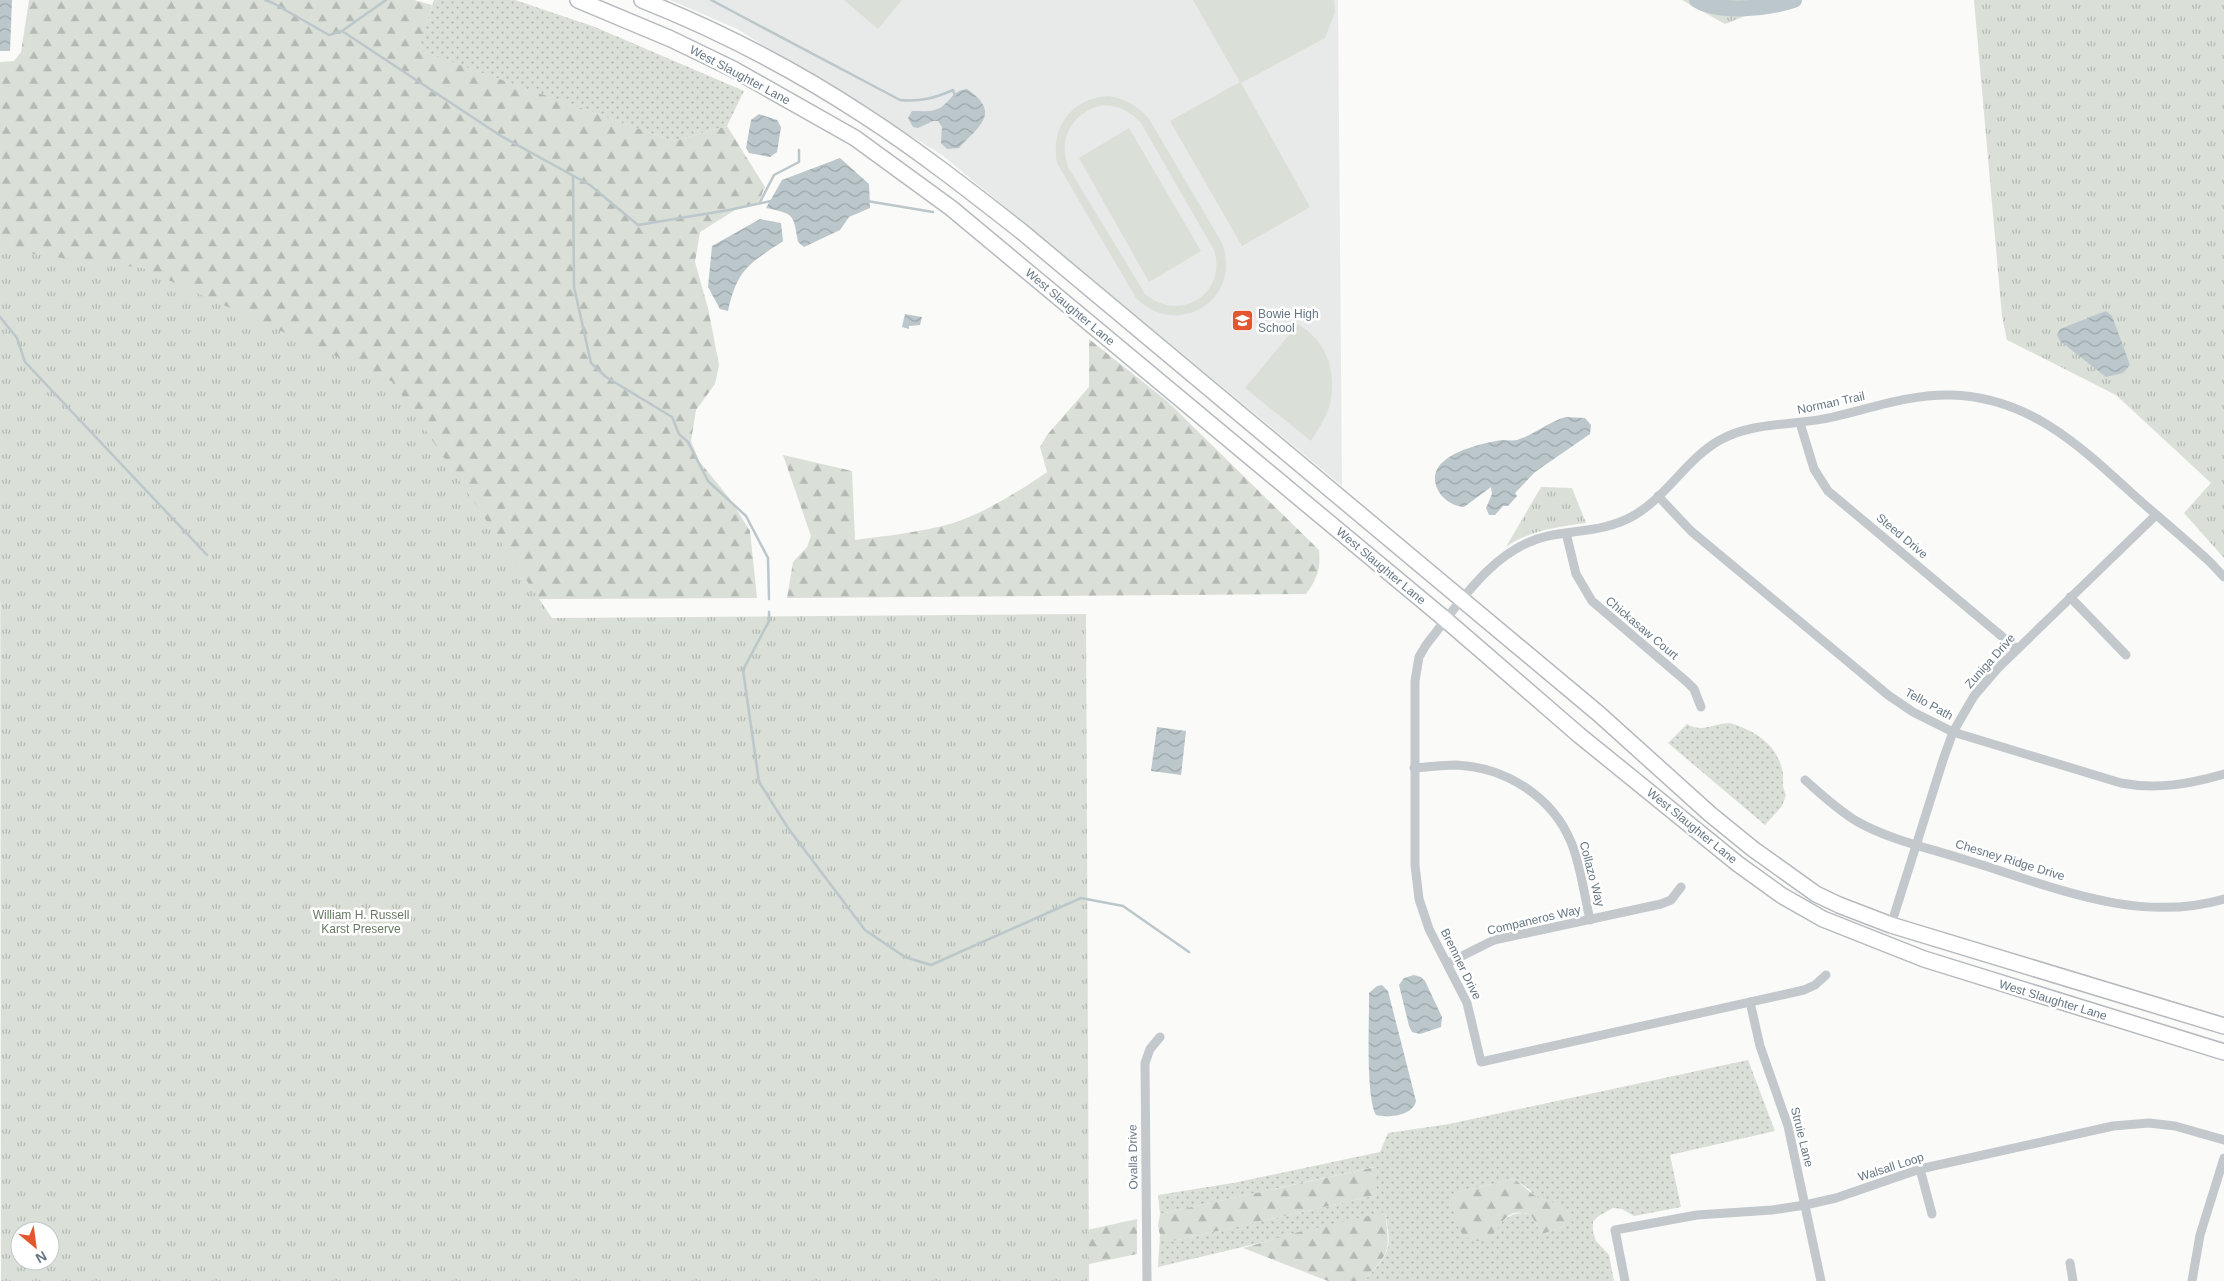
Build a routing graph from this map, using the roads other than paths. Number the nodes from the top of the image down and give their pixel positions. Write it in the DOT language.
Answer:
graph roads {
  1 [pos="642,0"];
  2 [pos="582,1"];
  3 [pos="966,189"];
  4 [pos="951,208"];
  5 [pos="1800,423"];
  6 [pos="1658,496"];
  7 [pos="2156,515"];
  8 [pos="1566,533"];
  9 [pos="2224,577"];
  10 [pos="2070,597"];
  11 [pos="1462,601"];
  12 [pos="1446,620"];
  13 [pos="2017,649"];
  14 [pos="2126,655"];
  15 [pos="1701,707"];
  16 [pos="1953,732"];
  17 [pos="1414,768"];
  18 [pos="2224,774"];
  19 [pos="1805,780"];
  20 [pos="1718,820"];
  21 [pos="1704,836"];
  22 [pos="1917,844"];
  23 [pos="1681,887"];
  24 [pos="2224,899"];
  25 [pos="1590,920"];
  26 [pos="1891,925"];
  27 [pos="1448,962"];
  28 [pos="1826,975"];
  29 [pos="2081,983"];
  30 [pos="1750,1002"];
  31 [pos="2073,1007"];
  32 [pos="2224,1026"];
  33 [pos="1160,1037"];
  34 [pos="2224,1052"];
  35 [pos="2224,1140"];
  36 [pos="2224,1158"];
  37 [pos="1920,1169"];
  38 [pos="1805,1205"];
  39 [pos="1932,1214"];
  40 [pos="2070,1263"];
  41 [pos="1147,1281"];
  42 [pos="1625,1281"];
  43 [pos="1821,1281"];
  44 [pos="2073,1281"];
  45 [pos="2192,1281"];
  1 -- 3 [label="main road, West Slaughter Lane"];
  2 -- 4 [label="main road, West Slaughter Lane"];
  3 -- 4 [label="main road"];
  3 -- 11 [label="main road, West Slaughter Lane"];
  4 -- 12 [label="main road, West Slaughter Lane"];
  5 -- 6 [label="street, Norman Trail"];
  5 -- 7 [label="street, Norman Trail"];
  5 -- 13 [label="street, Steed Drive"];
  6 -- 8 [label="street, Norman Trail"];
  6 -- 16 [label="street, Tello Path"];
  7 -- 9 [label="street, Norman Trail"];
  7 -- 10 [label="street, Zuniga Drive"];
  8 -- 11 [label="street, Norman Trail"];
  8 -- 15 [label="street, Chickasaw Court"];
  10 -- 13 [label="street, Zuniga Drive"];
  10 -- 14 [label="street"];
  11 -- 12 [label="street, Norman Trail"];
  11 -- 20 [label="main road, West Slaughter Lane"];
  12 -- 17 [label="street, Bremner Drive"];
  12 -- 21 [label="main road, West Slaughter Lane"];
  13 -- 16 [label="street, Zuniga Drive"];
  16 -- 18 [label="street, Tello Path"];
  16 -- 22 [label="street, Zuniga Drive"];
  17 -- 25 [label="street, Collazo Way"];
  17 -- 27 [label="street, Bremner Drive"];
  19 -- 22 [label="street, Chesney Ridge Drive"];
  20 -- 21 [label="main road"];
  20 -- 26 [label="main road, West Slaughter Lane"];
  21 -- 31 [label="main road, West Slaughter Lane"];
  22 -- 24 [label="street, Chesney Ridge Drive"];
  22 -- 26 [label="street, Zuniga Drive"];
  23 -- 25 [label="street, Companeros Way"];
  25 -- 27 [label="street, Companeros Way"];
  26 -- 29 [label="main road, West Slaughter Lane"];
  27 -- 30 [label="street, Bremner Drive"];
  28 -- 30 [label="street, Bremner Drive"];
  29 -- 31 [label="main road"];
  29 -- 32 [label="main road, West Slaughter Lane"];
  30 -- 38 [label="street, Struie Lane"];
  31 -- 34 [label="main road, West Slaughter Lane"];
  33 -- 41 [label="street, Ovalla Drive"];
  35 -- 37 [label="street, Walsall Loop"];
  36 -- 45 [label="street"];
  37 -- 38 [label="street, Walsall Loop"];
  37 -- 39 [label="street"];
  38 -- 42 [label="street, Walsall Loop"];
  38 -- 43 [label="street, Struie Lane"];
  40 -- 44 [label="street"];
}
